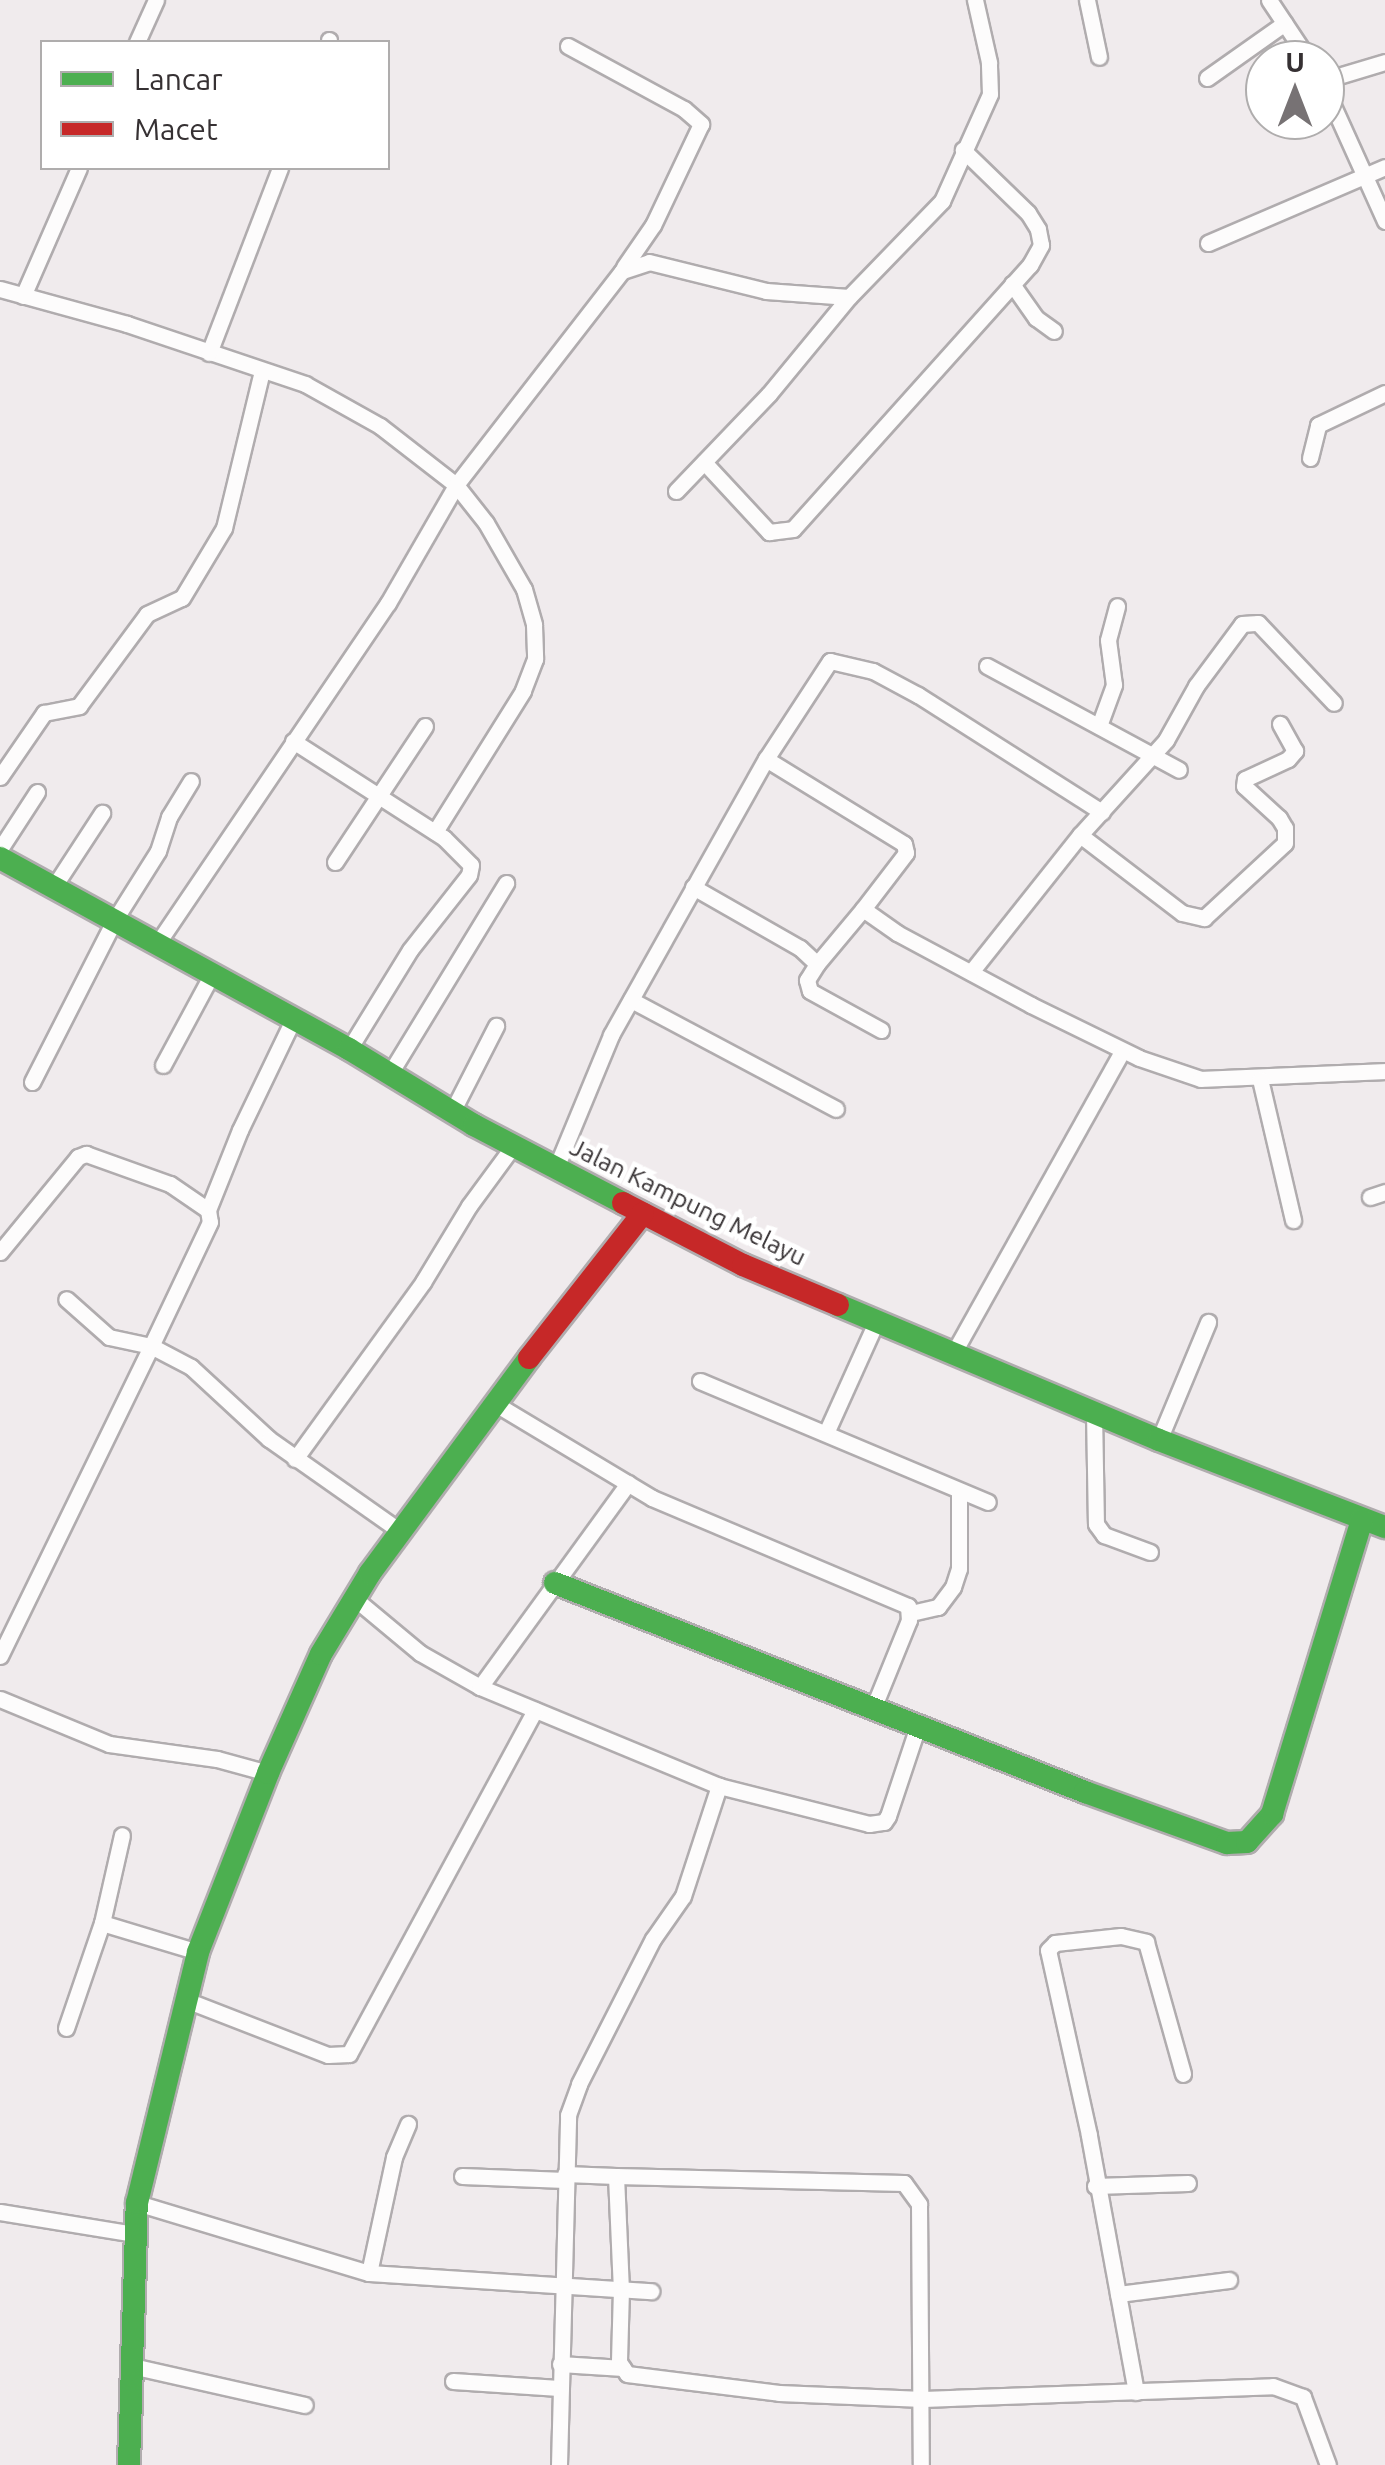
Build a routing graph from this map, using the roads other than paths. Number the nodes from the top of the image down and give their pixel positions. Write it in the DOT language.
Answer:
graph roads {
  1 [pos="156,0"];
  2 [pos="975,0"];
  3 [pos="1087,0"];
  4 [pos="1276,2"];
  5 [pos="1285,23"];
  6 [pos="138,40"];
  7 [pos="1296,40"];
  8 [pos="568,46"];
  9 [pos="1100,57"];
  10 [pos="1385,62"];
  11 [pos="1345,74"];
  12 [pos="1207,78"];
  13 [pos="1345,133"];
  14 [pos="962,150"];
  15 [pos="1385,167"];
  16 [pos="77,170"];
  17 [pos="279,170"];
  18 [pos="1364,175"];
  19 [pos="1385,221"];
  20 [pos="642,241"];
  21 [pos="1208,243"];
  22 [pos="648,262"];
  23 [pos="622,270"];
  24 [pos="1012,284"];
  25 [pos="0,289"];
  26 [pos="23,296"];
  27 [pos="849,297"];
  28 [pos="1054,331"];
  29 [pos="209,352"];
  30 [pos="262,371"];
  31 [pos="1385,393"];
  32 [pos="1310,458"];
  33 [pos="704,462"];
  34 [pos="456,485"];
  35 [pos="676,491"];
  36 [pos="1116,606"];
  37 [pos="987,666"];
  38 [pos="1334,703"];
  39 [pos="1280,724"];
  40 [pos="426,726"];
  41 [pos="1099,726"];
  42 [pos="293,741"];
  43 [pos="1152,756"];
  44 [pos="766,760"];
  45 [pos="1179,770"];
  46 [pos="0,777"];
  47 [pos="191,780"];
  48 [pos="37,792"];
  49 [pos="380,794"];
  50 [pos="1102,812"];
  51 [pos="102,813"];
  52 [pos="434,832"];
  53 [pos="1080,835"];
  54 [pos="0,849"];
  55 [pos="0,858"];
  56 [pos="335,862"];
  57 [pos="506,883"];
  58 [pos="53,888"];
  59 [pos="693,888"];
  60 [pos="863,908"];
  61 [pos="114,921"];
  62 [pos="156,944"];
  63 [pos="817,964"];
  64 [pos="971,972"];
  65 [pos="212,974"];
  66 [pos="631,1000"];
  67 [pos="293,1020"];
  68 [pos="496,1026"];
  69 [pos="881,1030"];
  70 [pos="349,1048"];
  71 [pos="1122,1051"];
  72 [pos="163,1064"];
  73 [pos="1385,1071"];
  74 [pos="389,1075"];
  75 [pos="1260,1079"];
  76 [pos="32,1082"];
  77 [pos="836,1110"];
  78 [pos="452,1112"];
  79 [pos="513,1146"];
  80 [pos="556,1168"];
  81 [pos="208,1210"];
  82 [pos="643,1213"];
  83 [pos="1293,1220"];
  84 [pos="0,1252"];
  85 [pos="66,1299"];
  86 [pos="877,1320"];
  87 [pos="1208,1322"];
  88 [pos="151,1346"];
  89 [pos="954,1352"];
  90 [pos="700,1382"];
  91 [pos="494,1403"];
  92 [pos="1094,1412"];
  93 [pos="826,1433"];
  94 [pos="1159,1440"];
  95 [pos="296,1459"];
  96 [pos="628,1483"];
  97 [pos="959,1491"];
  98 [pos="988,1502"];
  99 [pos="1362,1519"];
  100 [pos="1385,1527"];
  101 [pos="400,1532"];
  102 [pos="1150,1552"];
  103 [pos="554,1584"];
  104 [pos="354,1598"];
  105 [pos="911,1613"];
  106 [pos="0,1656"];
  107 [pos="480,1686"];
  108 [pos="0,1699"];
  109 [pos="874,1706"];
  110 [pos="535,1710"];
  111 [pos="918,1726"];
  112 [pos="268,1773"];
  113 [pos="719,1786"];
  114 [pos="122,1834"];
  115 [pos="102,1923"];
  116 [pos="198,1952"];
  117 [pos="186,2000"];
  118 [pos="66,2028"];
  119 [pos="1183,2074"];
  120 [pos="408,2124"];
  121 [pos="462,2176"];
  122 [pos="616,2176"];
  123 [pos="565,2177"];
  124 [pos="1188,2183"];
  125 [pos="1095,2186"];
  126 [pos="137,2203"];
  127 [pos="0,2212"];
  128 [pos="135,2234"];
  129 [pos="368,2273"];
  130 [pos="1229,2280"];
  131 [pos="563,2286"];
  132 [pos="621,2290"];
  133 [pos="651,2291"];
  134 [pos="1118,2294"];
  135 [pos="560,2364"];
  136 [pos="132,2366"];
  137 [pos="623,2368"];
  138 [pos="453,2381"];
  139 [pos="558,2388"];
  140 [pos="1136,2392"];
  141 [pos="924,2399"];
  142 [pos="305,2405"];
  143 [pos="129,2465"];
  144 [pos="559,2465"];
  145 [pos="921,2465"];
  146 [pos="1328,2465"];
  1 -- 6 [label="street"];
  2 -- 14 [label="street"];
  3 -- 9 [label="street"];
  4 -- 5 [label="street"];
  5 -- 7 [label="street"];
  5 -- 12 [label="street"];
  8 -- 20 [label="street"];
  10 -- 11 [label="street"];
  13 -- 18 [label="street"];
  14 -- 24 [label="street"];
  14 -- 27 [label="street"];
  15 -- 18 [label="street"];
  16 -- 26 [label="street"];
  17 -- 29 [label="street"];
  18 -- 19 [label="street"];
  18 -- 21 [label="street"];
  20 -- 22 [label="street"];
  20 -- 23 [label="street"];
  22 -- 23 [label="street"];
  22 -- 27 [label="street"];
  23 -- 34 [label="street"];
  24 -- 28 [label="street"];
  24 -- 33 [label="street"];
  25 -- 26 [label="street"];
  26 -- 29 [label="street"];
  27 -- 33 [label="street"];
  29 -- 30 [label="street"];
  30 -- 34 [label="street"];
  30 -- 46 [label="street"];
  31 -- 32 [label="street"];
  33 -- 35 [label="street"];
  34 -- 42 [label="street"];
  34 -- 52 [label="street"];
  36 -- 41 [label="street"];
  37 -- 41 [label="street"];
  38 -- 43 [label="street"];
  39 -- 53 [label="street"];
  40 -- 49 [label="street"];
  41 -- 43 [label="street"];
  42 -- 49 [label="street"];
  42 -- 62 [label="street"];
  43 -- 45 [label="street"];
  43 -- 50 [label="street"];
  44 -- 50 [label="street"];
  44 -- 59 [label="street"];
  44 -- 60 [label="street"];
  47 -- 61 [label="street"];
  48 -- 54 [label="street"];
  49 -- 52 [label="street"];
  49 -- 56 [label="street"];
  50 -- 53 [label="street"];
  51 -- 58 [label="street"];
  52 -- 70 [label="street"];
  53 -- 64 [label="street"];
  55 -- 58 [label="street, Jalan Kampung Melayu"];
  57 -- 74 [label="street"];
  58 -- 61 [label="street, Jalan Kampung Melayu"];
  59 -- 63 [label="street"];
  59 -- 66 [label="street"];
  60 -- 63 [label="street"];
  60 -- 64 [label="street"];
  61 -- 62 [label="street, Jalan Kampung Melayu"];
  61 -- 76 [label="street"];
  62 -- 65 [label="street, Jalan Kampung Melayu"];
  63 -- 69 [label="street"];
  64 -- 71 [label="street"];
  65 -- 67 [label="street, Jalan Kampung Melayu"];
  65 -- 72 [label="street"];
  66 -- 77 [label="street"];
  66 -- 80 [label="street"];
  67 -- 70 [label="street, Jalan Kampung Melayu"];
  67 -- 81 [label="street"];
  68 -- 78 [label="street"];
  70 -- 74 [label="street, Jalan Kampung Melayu"];
  71 -- 75 [label="street"];
  71 -- 89 [label="street"];
  73 -- 75 [label="street"];
  74 -- 78 [label="street, Jalan Kampung Melayu"];
  75 -- 83 [label="street"];
  78 -- 79 [label="street, Jalan Kampung Melayu"];
  79 -- 80 [label="street, Jalan Kampung Melayu"];
  79 -- 95 [label="street"];
  80 -- 82 [label="street, Jalan Kampung Melayu"];
  81 -- 84 [label="street"];
  81 -- 88 [label="street"];
  82 -- 86 [label="street, Jalan Kampung Melayu"];
  82 -- 91 [label="street"];
  85 -- 88 [label="street"];
  86 -- 89 [label="street, Jalan Kampung Melayu"];
  86 -- 93 [label="street"];
  87 -- 94 [label="street"];
  88 -- 95 [label="street"];
  88 -- 106 [label="street"];
  89 -- 92 [label="street, Jalan Kampung Melayu"];
  90 -- 93 [label="street"];
  91 -- 96 [label="street"];
  91 -- 101 [label="street"];
  92 -- 94 [label="street, Jalan Kampung Melayu"];
  92 -- 102 [label="street"];
  93 -- 97 [label="street"];
  94 -- 99 [label="street, Jalan Kampung Melayu"];
  95 -- 101 [label="street"];
  96 -- 103 [label="street"];
  96 -- 105 [label="street"];
  97 -- 98 [label="street"];
  97 -- 105 [label="street"];
  99 -- 100 [label="street, Jalan Kampung Melayu"];
  99 -- 111 [label="street"];
  101 -- 104 [label="street"];
  103 -- 107 [label="street"];
  103 -- 109 [label="street"];
  104 -- 107 [label="street"];
  104 -- 112 [label="street"];
  105 -- 109 [label="street"];
  107 -- 110 [label="street"];
  108 -- 112 [label="street"];
  109 -- 111 [label="street"];
  110 -- 113 [label="street"];
  110 -- 117 [label="street"];
  111 -- 113 [label="street"];
  112 -- 116 [label="street"];
  113 -- 123 [label="street"];
  114 -- 115 [label="street"];
  115 -- 116 [label="street"];
  115 -- 118 [label="street"];
  116 -- 117 [label="street"];
  117 -- 126 [label="street"];
  119 -- 125 [label="street"];
  120 -- 129 [label="street"];
  121 -- 123 [label="street"];
  122 -- 123 [label="street"];
  122 -- 132 [label="street"];
  122 -- 141 [label="street"];
  123 -- 131 [label="street"];
  124 -- 125 [label="street"];
  125 -- 134 [label="street"];
  126 -- 128 [label="street"];
  126 -- 129 [label="street"];
  127 -- 128 [label="street"];
  128 -- 136 [label="street"];
  129 -- 131 [label="street"];
  130 -- 134 [label="street"];
  131 -- 132 [label="street"];
  131 -- 135 [label="street"];
  132 -- 133 [label="street"];
  132 -- 137 [label="street"];
  134 -- 140 [label="street"];
  135 -- 137 [label="street"];
  135 -- 139 [label="street"];
  136 -- 142 [label="street"];
  136 -- 143 [label="street"];
  137 -- 141 [label="street"];
  138 -- 139 [label="street"];
  139 -- 144 [label="street"];
  140 -- 141 [label="street"];
  140 -- 146 [label="street"];
  141 -- 145 [label="street"];
}
